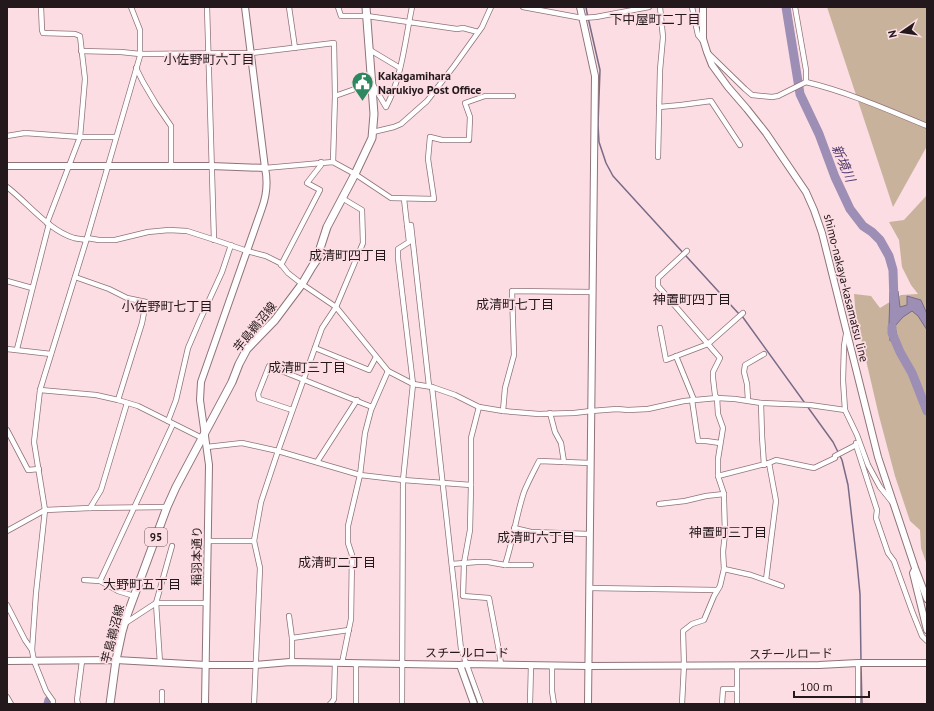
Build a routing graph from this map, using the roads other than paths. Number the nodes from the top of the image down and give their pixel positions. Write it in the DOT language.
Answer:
graph roads {
  1 [pos="41,7"];
  2 [pos="131,7"];
  3 [pos="207,7"];
  4 [pos="245,7"];
  5 [pos="289,7"];
  6 [pos="338,7"];
  7 [pos="366,7"];
  8 [pos="412,7"];
  9 [pos="491,7"];
  10 [pos="523,7"];
  11 [pos="580,7"];
  12 [pos="649,7"];
  13 [pos="660,7"];
  14 [pos="692,7"];
  15 [pos="703,7"];
  16 [pos="795,7"];
  17 [pos="641,8"];
  18 [pos="367,16"];
  19 [pos="582,18"];
  20 [pos="409,22"];
  21 [pos="478,32"];
  22 [pos="704,42"];
  23 [pos="295,48"];
  24 [pos="370,50"];
  25 [pos="81,51"];
  26 [pos="707,52"];
  27 [pos="208,53"];
  28 [pos="251,53"];
  29 [pos="140,54"];
  30 [pos="136,68"];
  31 [pos="400,68"];
  32 [pos="806,82"];
  33 [pos="372,83"];
  34 [pos="335,96"];
  35 [pos="513,96"];
  36 [pos="659,107"];
  37 [pos="927,126"];
  38 [pos="373,132"];
  39 [pos="7,136"];
  40 [pos="80,137"];
  41 [pos="116,138"];
  42 [pos="740,145"];
  43 [pos="658,157"];
  44 [pos="321,162"];
  45 [pos="333,162"];
  46 [pos="7,166"];
  47 [pos="68,166"];
  48 [pos="171,166"];
  49 [pos="211,166"];
  50 [pos="108,167"];
  51 [pos="265,168"];
  52 [pos="355,174"];
  53 [pos="7,187"];
  54 [pos="342,198"];
  55 [pos="404,199"];
  56 [pos="48,223"];
  57 [pos="408,226"];
  58 [pos="87,239"];
  59 [pos="214,240"];
  60 [pos="232,245"];
  61 [pos="247,251"];
  62 [pos="685,253"];
  63 [pos="282,265"];
  64 [pos="75,277"];
  65 [pos="7,281"];
  66 [pos="302,284"];
  67 [pos="32,288"];
  68 [pos="593,292"];
  69 [pos="336,307"];
  70 [pos="742,315"];
  71 [pos="660,328"];
  72 [pos="846,332"];
  73 [pos="708,344"];
  74 [pos="315,348"];
  75 [pos="7,349"];
  76 [pos="17,350"];
  77 [pos="52,354"];
  78 [pos="764,354"];
  79 [pos="676,356"];
  80 [pos="376,357"];
  81 [pos="388,371"];
  82 [pos="304,379"];
  83 [pos="412,384"];
  84 [pos="431,386"];
  85 [pos="40,390"];
  86 [pos="717,398"];
  87 [pos="118,400"];
  88 [pos="357,400"];
  89 [pos="693,400"];
  90 [pos="748,400"];
  91 [pos="127,403"];
  92 [pos="761,403"];
  93 [pos="372,407"];
  94 [pos="479,407"];
  95 [pos="292,410"];
  96 [pos="591,410"];
  97 [pos="845,410"];
  98 [pos="503,411"];
  99 [pos="550,413"];
  100 [pos="168,421"];
  101 [pos="173,424"];
  102 [pos="7,430"];
  103 [pos="857,435"];
  104 [pos="204,436"];
  105 [pos="720,443"];
  106 [pos="856,445"];
  107 [pos="198,446"];
  108 [pos="207,447"];
  109 [pos="278,451"];
  110 [pos="316,462"];
  111 [pos="564,462"];
  112 [pos="590,463"];
  113 [pos="766,464"];
  114 [pos="38,469"];
  115 [pos="360,475"];
  116 [pos="718,476"];
  117 [pos="403,480"];
  118 [pos="443,482"];
  119 [pos="471,485"];
  120 [pos="724,494"];
  121 [pos="892,502"];
  122 [pos="659,504"];
  123 [pos="167,507"];
  124 [pos="90,508"];
  125 [pos="135,508"];
  126 [pos="45,510"];
  127 [pos="514,528"];
  128 [pos="7,531"];
  129 [pos="589,534"];
  130 [pos="254,541"];
  131 [pos="208,542"];
  132 [pos="172,546"];
  133 [pos="464,563"];
  134 [pos="452,564"];
  135 [pos="505,565"];
  136 [pos="531,565"];
  137 [pos="915,568"];
  138 [pos="724,569"];
  139 [pos="84,580"];
  140 [pos="766,580"];
  141 [pos="100,581"];
  142 [pos="782,586"];
  143 [pos="589,588"];
  144 [pos="717,590"];
  145 [pos="134,596"];
  146 [pos="927,599"];
  147 [pos="156,603"];
  148 [pos="207,603"];
  149 [pos="7,605"];
  150 [pos="289,616"];
  151 [pos="124,624"];
  152 [pos="349,630"];
  153 [pos="927,630"];
  154 [pos="292,638"];
  155 [pos="927,641"];
  156 [pos="32,650"];
  157 [pos="116,660"];
  158 [pos="7,661"];
  159 [pos="34,661"];
  160 [pos="82,661"];
  161 [pos="292,662"];
  162 [pos="160,663"];
  163 [pos="335,663"];
  164 [pos="342,663"];
  165 [pos="861,663"];
  166 [pos="927,663"];
  167 [pos="356,664"];
  168 [pos="402,664"];
  169 [pos="467,664"];
  170 [pos="501,664"];
  171 [pos="206,665"];
  172 [pos="255,665"];
  173 [pos="460,665"];
  174 [pos="531,665"];
  175 [pos="552,665"];
  176 [pos="684,665"];
  177 [pos="737,665"];
  178 [pos="588,666"];
  179 [pos="737,689"];
  180 [pos="162,692"];
  181 [pos="7,697"];
  182 [pos="11,704"];
  183 [pos="53,704"];
  184 [pos="78,704"];
  185 [pos="110,704"];
  186 [pos="162,704"];
  187 [pos="205,704"];
  188 [pos="254,704"];
  189 [pos="330,704"];
  190 [pos="356,704"];
  191 [pos="402,704"];
  192 [pos="474,704"];
  193 [pos="481,704"];
  194 [pos="530,704"];
  195 [pos="554,704"];
  196 [pos="588,704"];
  197 [pos="682,704"];
  198 [pos="722,704"];
  199 [pos="737,704"];
  200 [pos="858,704"];
  1 -- 25 [label="street"];
  2 -- 29 [label="street"];
  3 -- 27 [label="street"];
  4 -- 28 [label="street, 稲羽本通り"];
  5 -- 23 [label="street"];
  6 -- 18 [label="street"];
  7 -- 18 [label="main road, 芋島鵜沼線 / 95"];
  8 -- 20 [label="street"];
  9 -- 21 [label="street"];
  10 -- 19 [label="street"];
  11 -- 19 [label="street"];
  12 -- 17 [label="street"];
  13 -- 36 [label="street"];
  14 -- 22 [label="street"];
  15 -- 22 [label="street, shimo-nakaya-kasamatsu line"];
  16 -- 32 [label="street"];
  17 -- 19 [label="street"];
  18 -- 20 [label="street"];
  18 -- 24 [label="main road, 芋島鵜沼線 / 95"];
  19 -- 68 [label="street"];
  20 -- 21 [label="street"];
  20 -- 31 [label="street"];
  21 -- 38 [label="street"];
  22 -- 26 [label="street, shimo-nakaya-kasamatsu line"];
  23 -- 28 [label="street"];
  23 -- 34 [label="street"];
  24 -- 31 [label="street"];
  24 -- 33 [label="main road, 芋島鵜沼線 / 95"];
  25 -- 29 [label="street"];
  25 -- 40 [label="street"];
  26 -- 32 [label="street"];
  26 -- 72 [label="street, shimo-nakaya-kasamatsu line"];
  27 -- 28 [label="street"];
  27 -- 29 [label="street"];
  27 -- 49 [label="street"];
  28 -- 51 [label="street, 稲羽本通り"];
  29 -- 30 [label="street"];
  30 -- 41 [label="street"];
  30 -- 48 [label="street"];
  31 -- 33 [label="street"];
  32 -- 37 [label="street"];
  33 -- 34 [label="street"];
  33 -- 38 [label="main road, 芋島鵜沼線 / 95"];
  34 -- 45 [label="street"];
  35 -- 55 [label="street"];
  36 -- 42 [label="street"];
  36 -- 43 [label="street"];
  38 -- 52 [label="main road, 芋島鵜沼線 / 95"];
  39 -- 40 [label="street"];
  40 -- 41 [label="street"];
  40 -- 47 [label="street"];
  41 -- 50 [label="street"];
  44 -- 45 [label="street"];
  44 -- 51 [label="street"];
  44 -- 63 [label="street"];
  45 -- 52 [label="street"];
  46 -- 47 [label="street"];
  47 -- 50 [label="street"];
  47 -- 56 [label="street"];
  48 -- 49 [label="street"];
  48 -- 50 [label="street"];
  49 -- 51 [label="street"];
  49 -- 59 [label="street"];
  50 -- 58 [label="street"];
  51 -- 61 [label="street, 稲羽本通り"];
  52 -- 54 [label="main road, 芋島鵜沼線 / 95"];
  52 -- 55 [label="street"];
  53 -- 56 [label="street"];
  54 -- 66 [label="main road, 芋島鵜沼線 / 95"];
  54 -- 69 [label="street"];
  55 -- 57 [label="street"];
  56 -- 58 [label="street"];
  56 -- 67 [label="street"];
  57 -- 83 [label="street"];
  57 -- 84 [label="street"];
  58 -- 59 [label="street"];
  58 -- 64 [label="street"];
  59 -- 60 [label="street"];
  60 -- 61 [label="street"];
  60 -- 100 [label="street"];
  61 -- 63 [label="street"];
  61 -- 104 [label="street, 稲羽本通り"];
  62 -- 73 [label="street"];
  63 -- 66 [label="street"];
  64 -- 77 [label="street"];
  64 -- 87 [label="street"];
  65 -- 67 [label="street"];
  66 -- 69 [label="street"];
  66 -- 104 [label="main road, 芋島鵜沼線 / 95"];
  67 -- 76 [label="street"];
  68 -- 96 [label="street"];
  68 -- 98 [label="street"];
  69 -- 74 [label="street"];
  69 -- 80 [label="street"];
  70 -- 73 [label="street"];
  71 -- 79 [label="street"];
  72 -- 97 [label="street"];
  72 -- 121 [label="street, shimo-nakaya-kasamatsu line"];
  73 -- 79 [label="street"];
  73 -- 86 [label="street"];
  74 -- 80 [label="street"];
  74 -- 82 [label="street"];
  75 -- 76 [label="street"];
  76 -- 77 [label="street"];
  77 -- 85 [label="street"];
  78 -- 90 [label="street"];
  79 -- 89 [label="street"];
  80 -- 81 [label="street"];
  81 -- 83 [label="street"];
  81 -- 93 [label="street"];
  82 -- 88 [label="street"];
  82 -- 95 [label="street"];
  82 -- 95 [label="street"];
  83 -- 84 [label="street"];
  83 -- 117 [label="street"];
  84 -- 94 [label="street"];
  84 -- 118 [label="street"];
  85 -- 87 [label="street"];
  85 -- 114 [label="street"];
  86 -- 89 [label="street"];
  86 -- 90 [label="street"];
  86 -- 105 [label="street"];
  87 -- 91 [label="street"];
  88 -- 93 [label="street"];
  88 -- 110 [label="street"];
  89 -- 96 [label="street"];
  89 -- 105 [label="street"];
  90 -- 92 [label="street"];
  91 -- 100 [label="street"];
  91 -- 124 [label="street"];
  92 -- 97 [label="street"];
  92 -- 113 [label="street"];
  93 -- 115 [label="street"];
  94 -- 98 [label="street"];
  94 -- 119 [label="street"];
  95 -- 109 [label="street"];
  96 -- 99 [label="street"];
  96 -- 112 [label="street"];
  97 -- 103 [label="street"];
  98 -- 99 [label="street"];
  99 -- 111 [label="street"];
  100 -- 101 [label="street"];
  101 -- 104 [label="street"];
  101 -- 125 [label="street"];
  102 -- 114 [label="street"];
  103 -- 106 [label="street"];
  103 -- 121 [label="street"];
  104 -- 107 [label="main road, 芋島鵜沼線 / 95"];
  104 -- 108 [label="street, 稲羽本通り"];
  105 -- 116 [label="street"];
  106 -- 113 [label="street"];
  106 -- 155 [label="street"];
  107 -- 108 [label="street"];
  107 -- 123 [label="main road, 芋島鵜沼線 / 95"];
  108 -- 109 [label="street"];
  108 -- 131 [label="street, 稲羽本通り"];
  109 -- 110 [label="street"];
  109 -- 130 [label="street"];
  110 -- 115 [label="street"];
  111 -- 112 [label="street"];
  111 -- 127 [label="street"];
  112 -- 129 [label="street"];
  113 -- 116 [label="street"];
  113 -- 140 [label="street"];
  114 -- 126 [label="street"];
  115 -- 117 [label="street"];
  115 -- 152 [label="street"];
  116 -- 120 [label="street"];
  117 -- 118 [label="street"];
  117 -- 168 [label="street"];
  118 -- 119 [label="street"];
  118 -- 134 [label="street"];
  119 -- 133 [label="street"];
  120 -- 122 [label="street"];
  120 -- 138 [label="street"];
  121 -- 137 [label="street, shimo-nakaya-kasamatsu line"];
  123 -- 125 [label="street"];
  123 -- 145 [label="main road, 芋島鵜沼線 / 95"];
  124 -- 125 [label="street"];
  124 -- 126 [label="street"];
  125 -- 141 [label="street"];
  126 -- 128 [label="street"];
  126 -- 156 [label="street"];
  127 -- 129 [label="street"];
  127 -- 135 [label="street"];
  129 -- 143 [label="street"];
  130 -- 131 [label="street"];
  130 -- 172 [label="street"];
  131 -- 148 [label="street, 稲羽本通り"];
  132 -- 147 [label="street"];
  133 -- 134 [label="street"];
  133 -- 135 [label="street"];
  133 -- 170 [label="street"];
  134 -- 169 [label="street"];
  135 -- 136 [label="street"];
  137 -- 146 [label="street, shimo-nakaya-kasamatsu line"];
  137 -- 153 [label="street"];
  138 -- 140 [label="street"];
  138 -- 144 [label="street"];
  139 -- 141 [label="street"];
  140 -- 142 [label="street"];
  141 -- 145 [label="street"];
  143 -- 144 [label="street"];
  143 -- 178 [label="street"];
  144 -- 176 [label="street"];
  145 -- 151 [label="main road, 芋島鵜沼線 / 95"];
  147 -- 148 [label="street"];
  147 -- 151 [label="street"];
  147 -- 162 [label="street"];
  148 -- 171 [label="street, 稲羽本通り"];
  149 -- 156 [label="street"];
  150 -- 154 [label="street"];
  151 -- 157 [label="main road, 芋島鵜沼線 / 95"];
  152 -- 154 [label="street"];
  152 -- 164 [label="street"];
  154 -- 161 [label="street"];
  156 -- 159 [label="street"];
  157 -- 160 [label="street, スチールロード"];
  157 -- 162 [label="street, スチールロード"];
  157 -- 185 [label="main road, 芋島鵜沼線 / 95"];
  158 -- 159 [label="street, スチールロード"];
  159 -- 160 [label="street, スチールロード"];
  159 -- 183 [label="street"];
  160 -- 184 [label="street"];
  161 -- 163 [label="street, スチールロード"];
  161 -- 172 [label="street, スチールロード"];
  162 -- 171 [label="street, スチールロード"];
  163 -- 164 [label="street, スチールロード"];
  163 -- 189 [label="street"];
  164 -- 167 [label="street, スチールロード"];
  165 -- 166 [label="street, スチールロード"];
  165 -- 177 [label="street, スチールロード"];
  165 -- 200 [label="street"];
  167 -- 168 [label="street, スチールロード"];
  167 -- 190 [label="street"];
  168 -- 173 [label="street, スチールロード"];
  168 -- 191 [label="street"];
  169 -- 170 [label="street, スチールロード"];
  169 -- 173 [label="street, スチールロード"];
  169 -- 193 [label="street"];
  170 -- 174 [label="street, スチールロード"];
  171 -- 172 [label="street, スチールロード"];
  171 -- 187 [label="street, 稲羽本通り"];
  172 -- 188 [label="street"];
  173 -- 192 [label="street"];
  174 -- 175 [label="street, スチールロード"];
  174 -- 194 [label="street"];
  175 -- 178 [label="street, スチールロード"];
  175 -- 195 [label="street"];
  176 -- 177 [label="street, スチールロード"];
  176 -- 178 [label="street, スチールロード"];
  176 -- 197 [label="street"];
  177 -- 179 [label="street"];
  178 -- 196 [label="street"];
  179 -- 198 [label="street"];
  179 -- 199 [label="street"];
  180 -- 186 [label="street"];
  181 -- 182 [label="street"];
}
